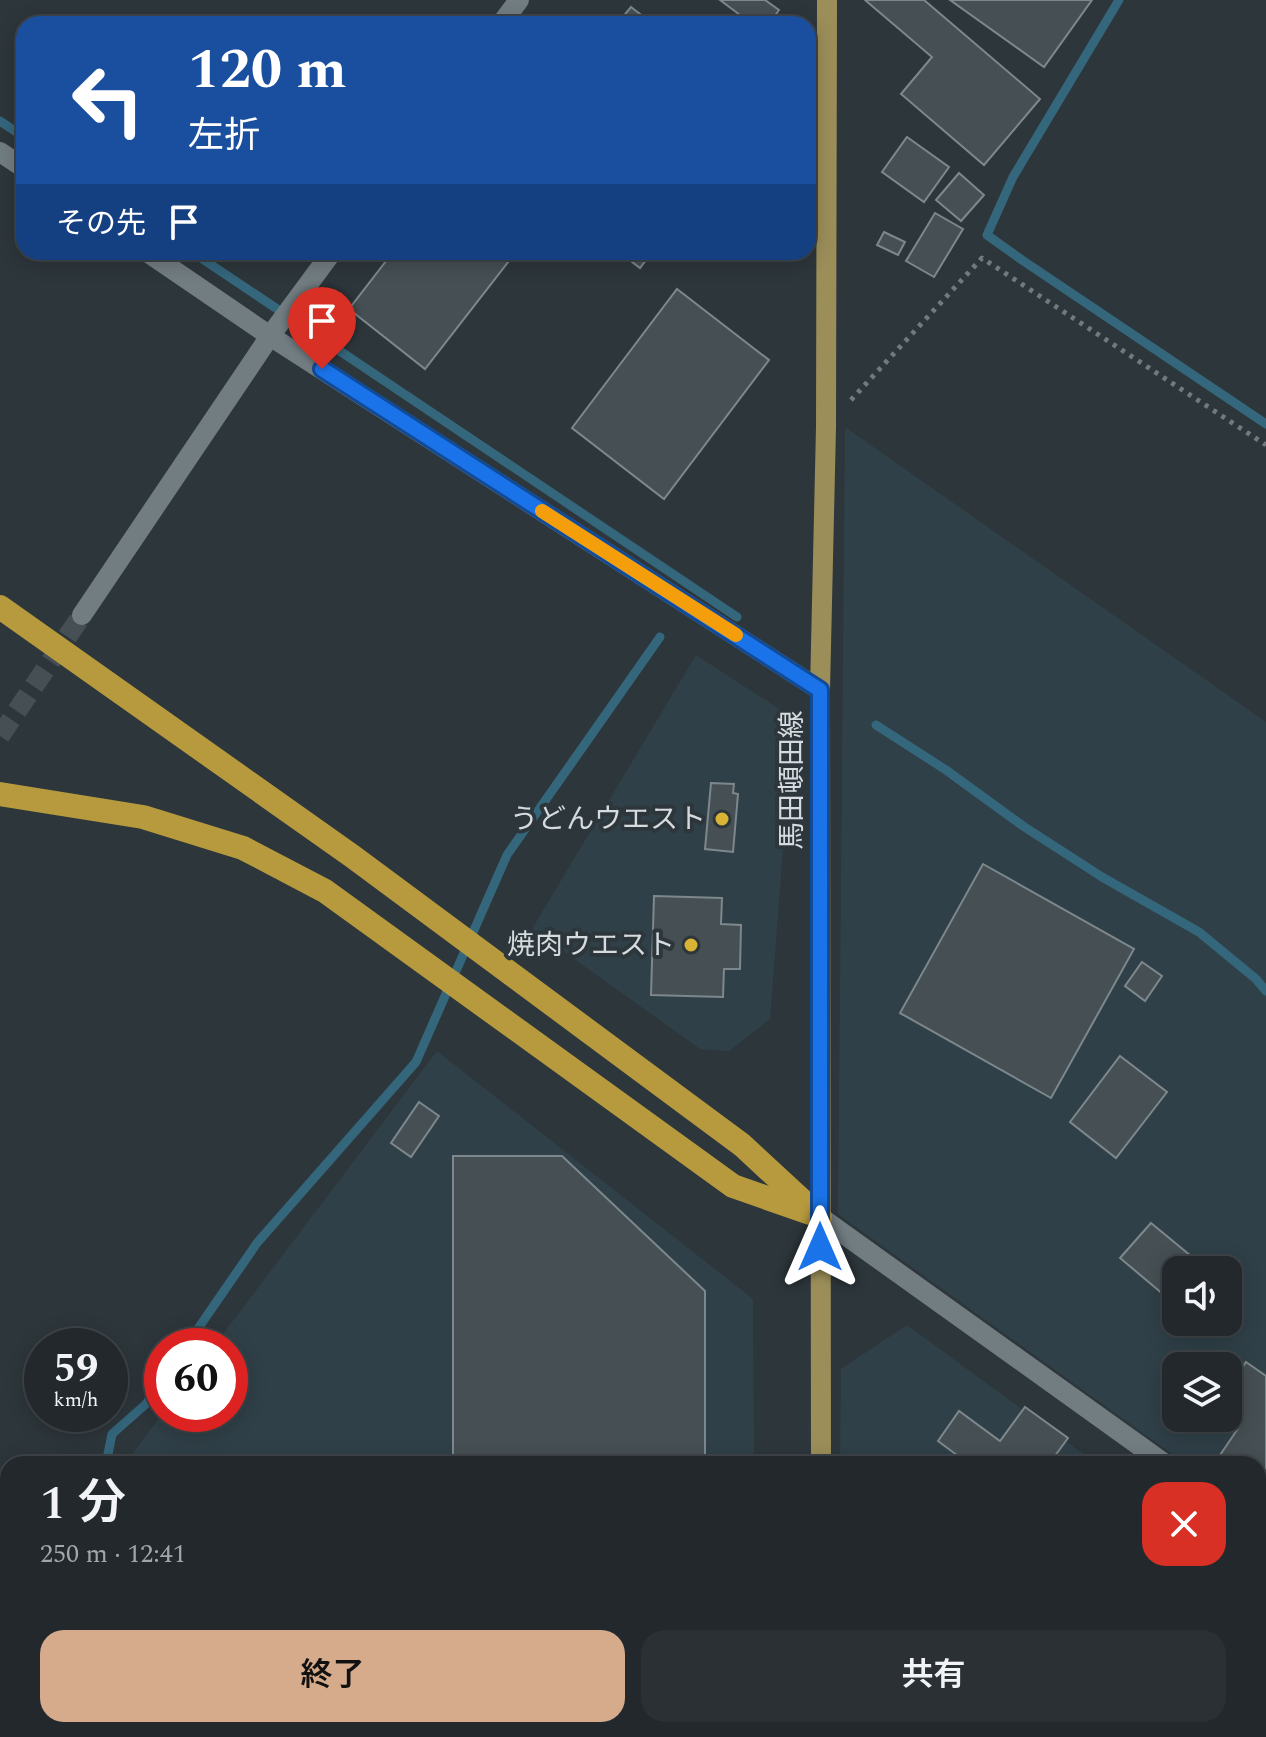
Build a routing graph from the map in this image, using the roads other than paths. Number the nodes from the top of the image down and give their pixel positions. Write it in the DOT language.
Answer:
graph roads {
  1 [pos="827,0"];
  2 [pos="159,260"];
  3 [pos="326,260"];
  4 [pos="270,336"];
  5 [pos="0,607"];
  6 [pos="82,615"];
  7 [pos="820,690"];
  8 [pos="0,794"];
  9 [pos="820,1217"];
  10 [pos="821,1456"];
  11 [pos="1154,1456"];
  1 -- 7 [label="main road, 馬田頓田線"];
  2 -- 4 [label="street"];
  3 -- 4 [label="street"];
  4 -- 6 [label="street"];
  4 -- 7 [label="street"];
  5 -- 9 [label="highway"];
  7 -- 9 [label="main road, 馬田頓田線"];
  8 -- 9 [label="highway"];
  9 -- 10 [label="main road, 馬田頓田線"];
  9 -- 11 [label="street"];
}
